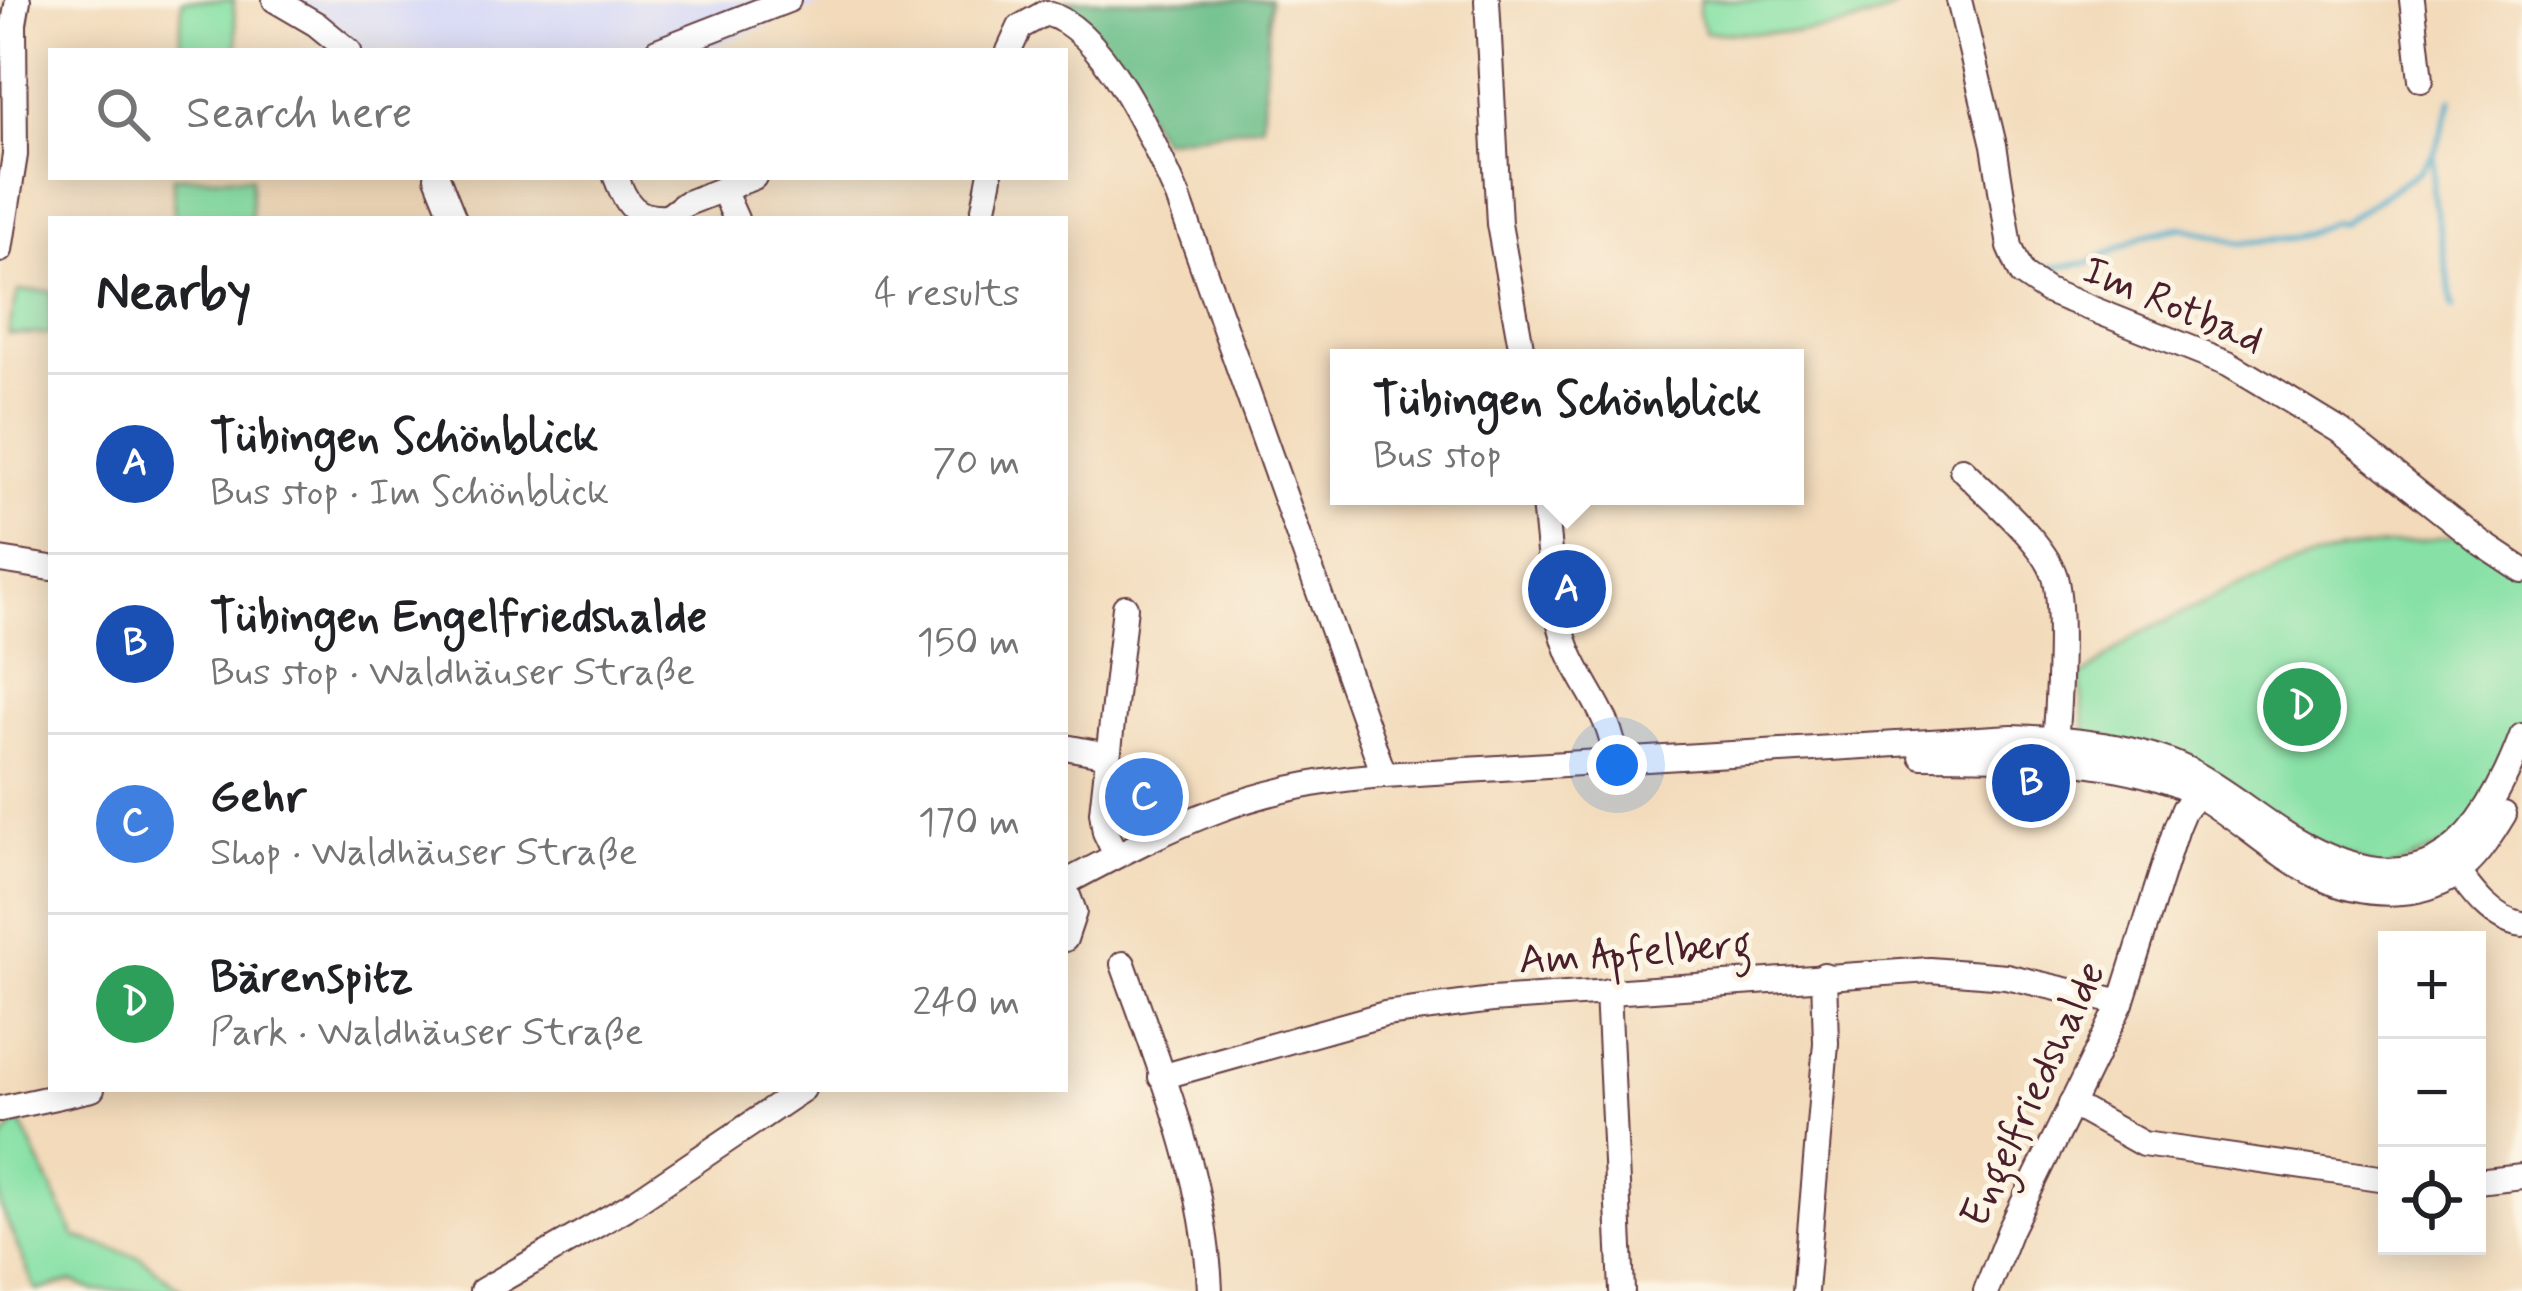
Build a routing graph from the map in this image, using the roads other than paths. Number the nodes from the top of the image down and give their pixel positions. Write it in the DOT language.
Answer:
graph roads {
  1 [pos="18,0"];
  2 [pos="274,0"];
  3 [pos="788,0"];
  4 [pos="1486,0"];
  5 [pos="1959,0"];
  6 [pos="2412,0"];
  7 [pos="1043,6"];
  8 [pos="345,48"];
  9 [pos="665,48"];
  10 [pos="1011,48"];
  11 [pos="2421,79"];
  12 [pos="438,180"];
  13 [pos="618,180"];
  14 [pos="747,180"];
  15 [pos="989,180"];
  16 [pos="723,190"];
  17 [pos="453,216"];
  18 [pos="646,216"];
  19 [pos="668,216"];
  20 [pos="735,216"];
  21 [pos="983,216"];
  22 [pos="0,250"];
  23 [pos="1521,349"];
  24 [pos="1962,469"];
  25 [pos="1544,505"];
  26 [pos="0,560"];
  27 [pos="48,568"];
  28 [pos="2522,570"];
  29 [pos="1125,607"];
  30 [pos="2522,736"];
  31 [pos="1068,748"];
  32 [pos="2054,749"];
  33 [pos="1108,755"];
  34 [pos="1616,762"];
  35 [pos="1384,775"];
  36 [pos="2522,776"];
  37 [pos="2202,786"];
  38 [pos="1116,855"];
  39 [pos="2452,866"];
  40 [pos="1068,884"];
  41 [pos="1068,894"];
  42 [pos="2522,925"];
  43 [pos="1068,930"];
  44 [pos="1123,964"];
  45 [pos="1824,975"];
  46 [pos="1608,992"];
  47 [pos="2121,1004"];
  48 [pos="1161,1077"];
  49 [pos="72,1092"];
  50 [pos="799,1092"];
  51 [pos="2071,1104"];
  52 [pos="0,1109"];
  53 [pos="2522,1176"];
  54 [pos="2378,1178"];
  55 [pos="2486,1180"];
  56 [pos="482,1291"];
  57 [pos="1210,1291"];
  58 [pos="1622,1291"];
  59 [pos="1804,1291"];
  60 [pos="1986,1291"];
  1 -- 22 [label="street"];
  2 -- 8 [label="street"];
  3 -- 9 [label="street"];
  4 -- 23 [label="street"];
  5 -- 28 [label="street, Im Rotbad"];
  6 -- 11 [label="street"];
  7 -- 10 [label="street"];
  7 -- 35 [label="street"];
  12 -- 17 [label="street"];
  13 -- 18 [label="street"];
  14 -- 16 [label="street"];
  15 -- 21 [label="street"];
  16 -- 19 [label="street"];
  16 -- 20 [label="street"];
  24 -- 32 [label="street"];
  25 -- 34 [label="street"];
  26 -- 27 [label="street"];
  29 -- 33 [label="street"];
  30 -- 39 [label="street"];
  31 -- 33 [label="street"];
  32 -- 34 [label="street"];
  32 -- 37 [label="street"];
  33 -- 38 [label="street"];
  34 -- 35 [label="street"];
  35 -- 38 [label="street"];
  36 -- 39 [label="street"];
  37 -- 39 [label="street"];
  37 -- 47 [label="street, Engelfriedshalde"];
  38 -- 40 [label="street"];
  39 -- 42 [label="street"];
  41 -- 43 [label="street"];
  44 -- 48 [label="street"];
  45 -- 46 [label="street, Am Apfelberg"];
  45 -- 47 [label="street, Am Apfelberg"];
  45 -- 59 [label="street"];
  46 -- 48 [label="street, Am Apfelberg"];
  46 -- 58 [label="street"];
  47 -- 51 [label="street, Engelfriedshalde"];
  48 -- 57 [label="street"];
  49 -- 52 [label="street"];
  50 -- 56 [label="street"];
  51 -- 54 [label="street"];
  51 -- 60 [label="street, Engelfriedshalde"];
  53 -- 55 [label="street"];
}
